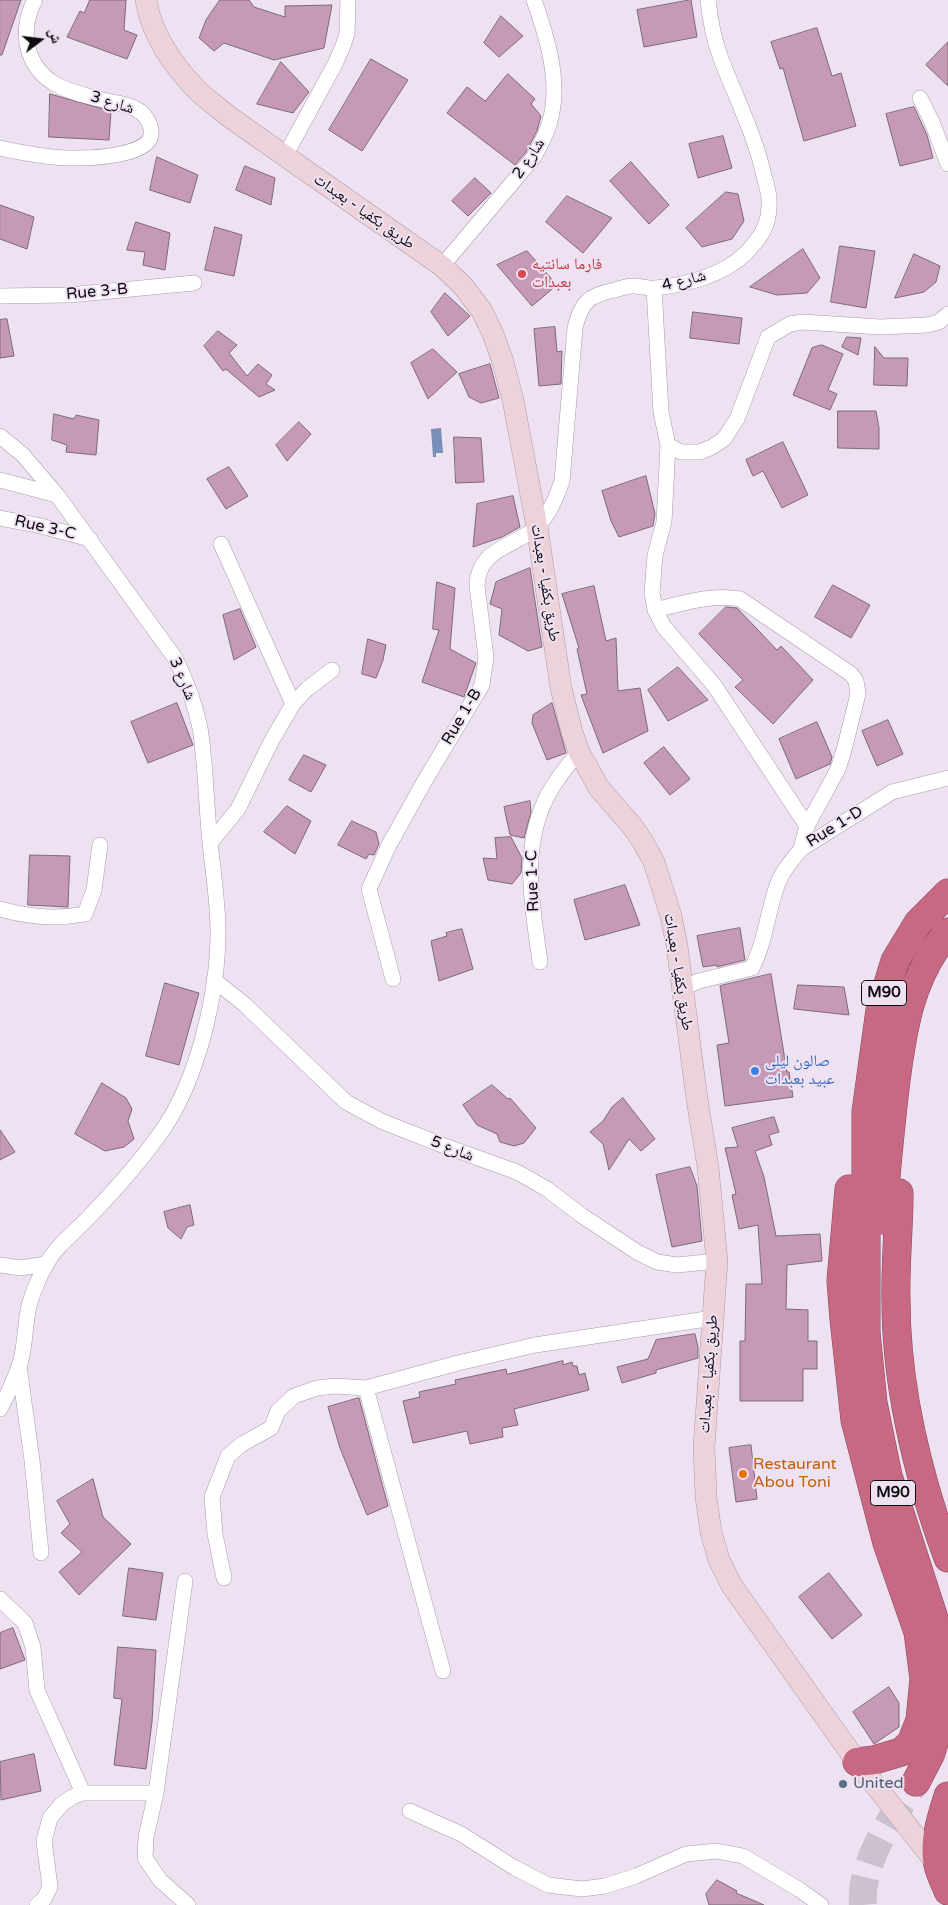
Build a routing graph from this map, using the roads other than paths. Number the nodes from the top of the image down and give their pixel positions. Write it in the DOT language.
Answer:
graph roads {
  1 [pos="35,0"];
  2 [pos="146,0"];
  3 [pos="348,0"];
  4 [pos="534,0"];
  5 [pos="708,0"];
  6 [pos="920,98"];
  7 [pos="0,148"];
  8 [pos="285,156"];
  9 [pos="948,164"];
  10 [pos="442,266"];
  11 [pos="194,283"];
  12 [pos="654,288"];
  13 [pos="0,296"];
  14 [pos="948,314"];
  15 [pos="0,436"];
  16 [pos="668,445"];
  17 [pos="0,480"];
  18 [pos="57,495"];
  19 [pos="0,518"];
  20 [pos="537,527"];
  21 [pos="90,539"];
  22 [pos="221,544"];
  23 [pos="655,610"];
  24 [pos="332,670"];
  25 [pos="293,704"];
  26 [pos="579,752"];
  27 [pos="948,778"];
  28 [pos="807,826"];
  29 [pos="210,843"];
  30 [pos="100,845"];
  31 [pos="801,849"];
  32 [pos="948,893"];
  33 [pos="0,909"];
  34 [pos="948,932"];
  35 [pos="540,962"];
  36 [pos="393,979"];
  37 [pos="214,980"];
  38 [pos="682,988"];
  39 [pos="894,1093"];
  40 [pos="866,1112"];
  41 [pos="716,1260"];
  42 [pos="46,1264"];
  43 [pos="0,1265"];
  44 [pos="713,1318"];
  45 [pos="19,1365"];
  46 [pos="366,1388"];
  47 [pos="0,1409"];
  48 [pos="41,1553"];
  49 [pos="948,1558"];
  50 [pos="224,1578"];
  51 [pos="185,1581"];
  52 [pos="0,1599"];
  53 [pos="948,1623"];
  54 [pos="443,1671"];
  55 [pos="948,1746"];
  56 [pos="857,1762"];
  57 [pos="931,1789"];
  58 [pos="83,1793"];
  59 [pos="156,1793"];
  60 [pos="410,1811"];
  61 [pos="943,1873"];
  62 [pos="948,1891"];
  63 [pos="37,1905"];
  64 [pos="188,1905"];
  65 [pos="821,1905"];
  1 -- 7 [label="street, شارع 3"];
  2 -- 8 [label="main road, طريق بكفيا - بعبدات"];
  3 -- 8 [label="street"];
  4 -- 10 [label="street, شارع 2"];
  5 -- 12 [label="street, شارع 4"];
  6 -- 9 [label="street"];
  8 -- 10 [label="main road, طريق بكفيا - بعبدات"];
  10 -- 20 [label="main road, طريق بكفيا - بعبدات"];
  11 -- 13 [label="street, Rue 3-B"];
  12 -- 16 [label="street"];
  12 -- 20 [label="street, شارع 4"];
  14 -- 16 [label="street"];
  15 -- 18 [label="street, شارع 3"];
  16 -- 23 [label="street"];
  17 -- 18 [label="street"];
  18 -- 21 [label="street, شارع 3"];
  19 -- 21 [label="street, Rue 3-C"];
  20 -- 26 [label="main road, طريق بكفيا - بعبدات"];
  20 -- 36 [label="street, Rue 1-B"];
  21 -- 29 [label="street, شارع 3"];
  22 -- 25 [label="street"];
  23 -- 28 [label="street"];
  23 -- 28 [label="street"];
  24 -- 25 [label="street"];
  25 -- 29 [label="street"];
  26 -- 35 [label="street, Rue 1-C"];
  26 -- 38 [label="main road, طريق بكفيا - بعبدات"];
  27 -- 31 [label="street, Rue 1-D"];
  28 -- 31 [label="street"];
  29 -- 37 [label="street, شارع 3"];
  30 -- 33 [label="street"];
  31 -- 38 [label="street, Rue 1-D"];
  32 -- 40 [label="highway, M90"];
  34 -- 39 [label="highway, M90"];
  37 -- 41 [label="street, شارع 5"];
  37 -- 42 [label="street, شارع 3"];
  38 -- 41 [label="main road, طريق بكفيا - بعبدات"];
  39 -- 49 [label="highway"];
  39 -- 53 [label="highway, M90"];
  40 -- 56 [label="highway"];
  40 -- 57 [label="highway, M90"];
  41 -- 44 [label="main road, طريق بكفيا - بعبدات"];
  42 -- 43 [label="street"];
  42 -- 45 [label="street, شارع 3"];
  44 -- 46 [label="street"];
  44 -- 56 [label="main road, طريق بكفيا - بعبدات"];
  45 -- 47 [label="street"];
  45 -- 48 [label="street"];
  46 -- 50 [label="street"];
  46 -- 54 [label="street"];
  51 -- 59 [label="street"];
  52 -- 58 [label="street"];
  55 -- 57 [label="highway"];
  56 -- 61 [label="main road, طريق بكفيا - بعبدات"];
  57 -- 61 [label="highway"];
  58 -- 59 [label="street"];
  58 -- 63 [label="street"];
  59 -- 64 [label="street"];
  60 -- 65 [label="street"];
  61 -- 62 [label="highway"];
}
